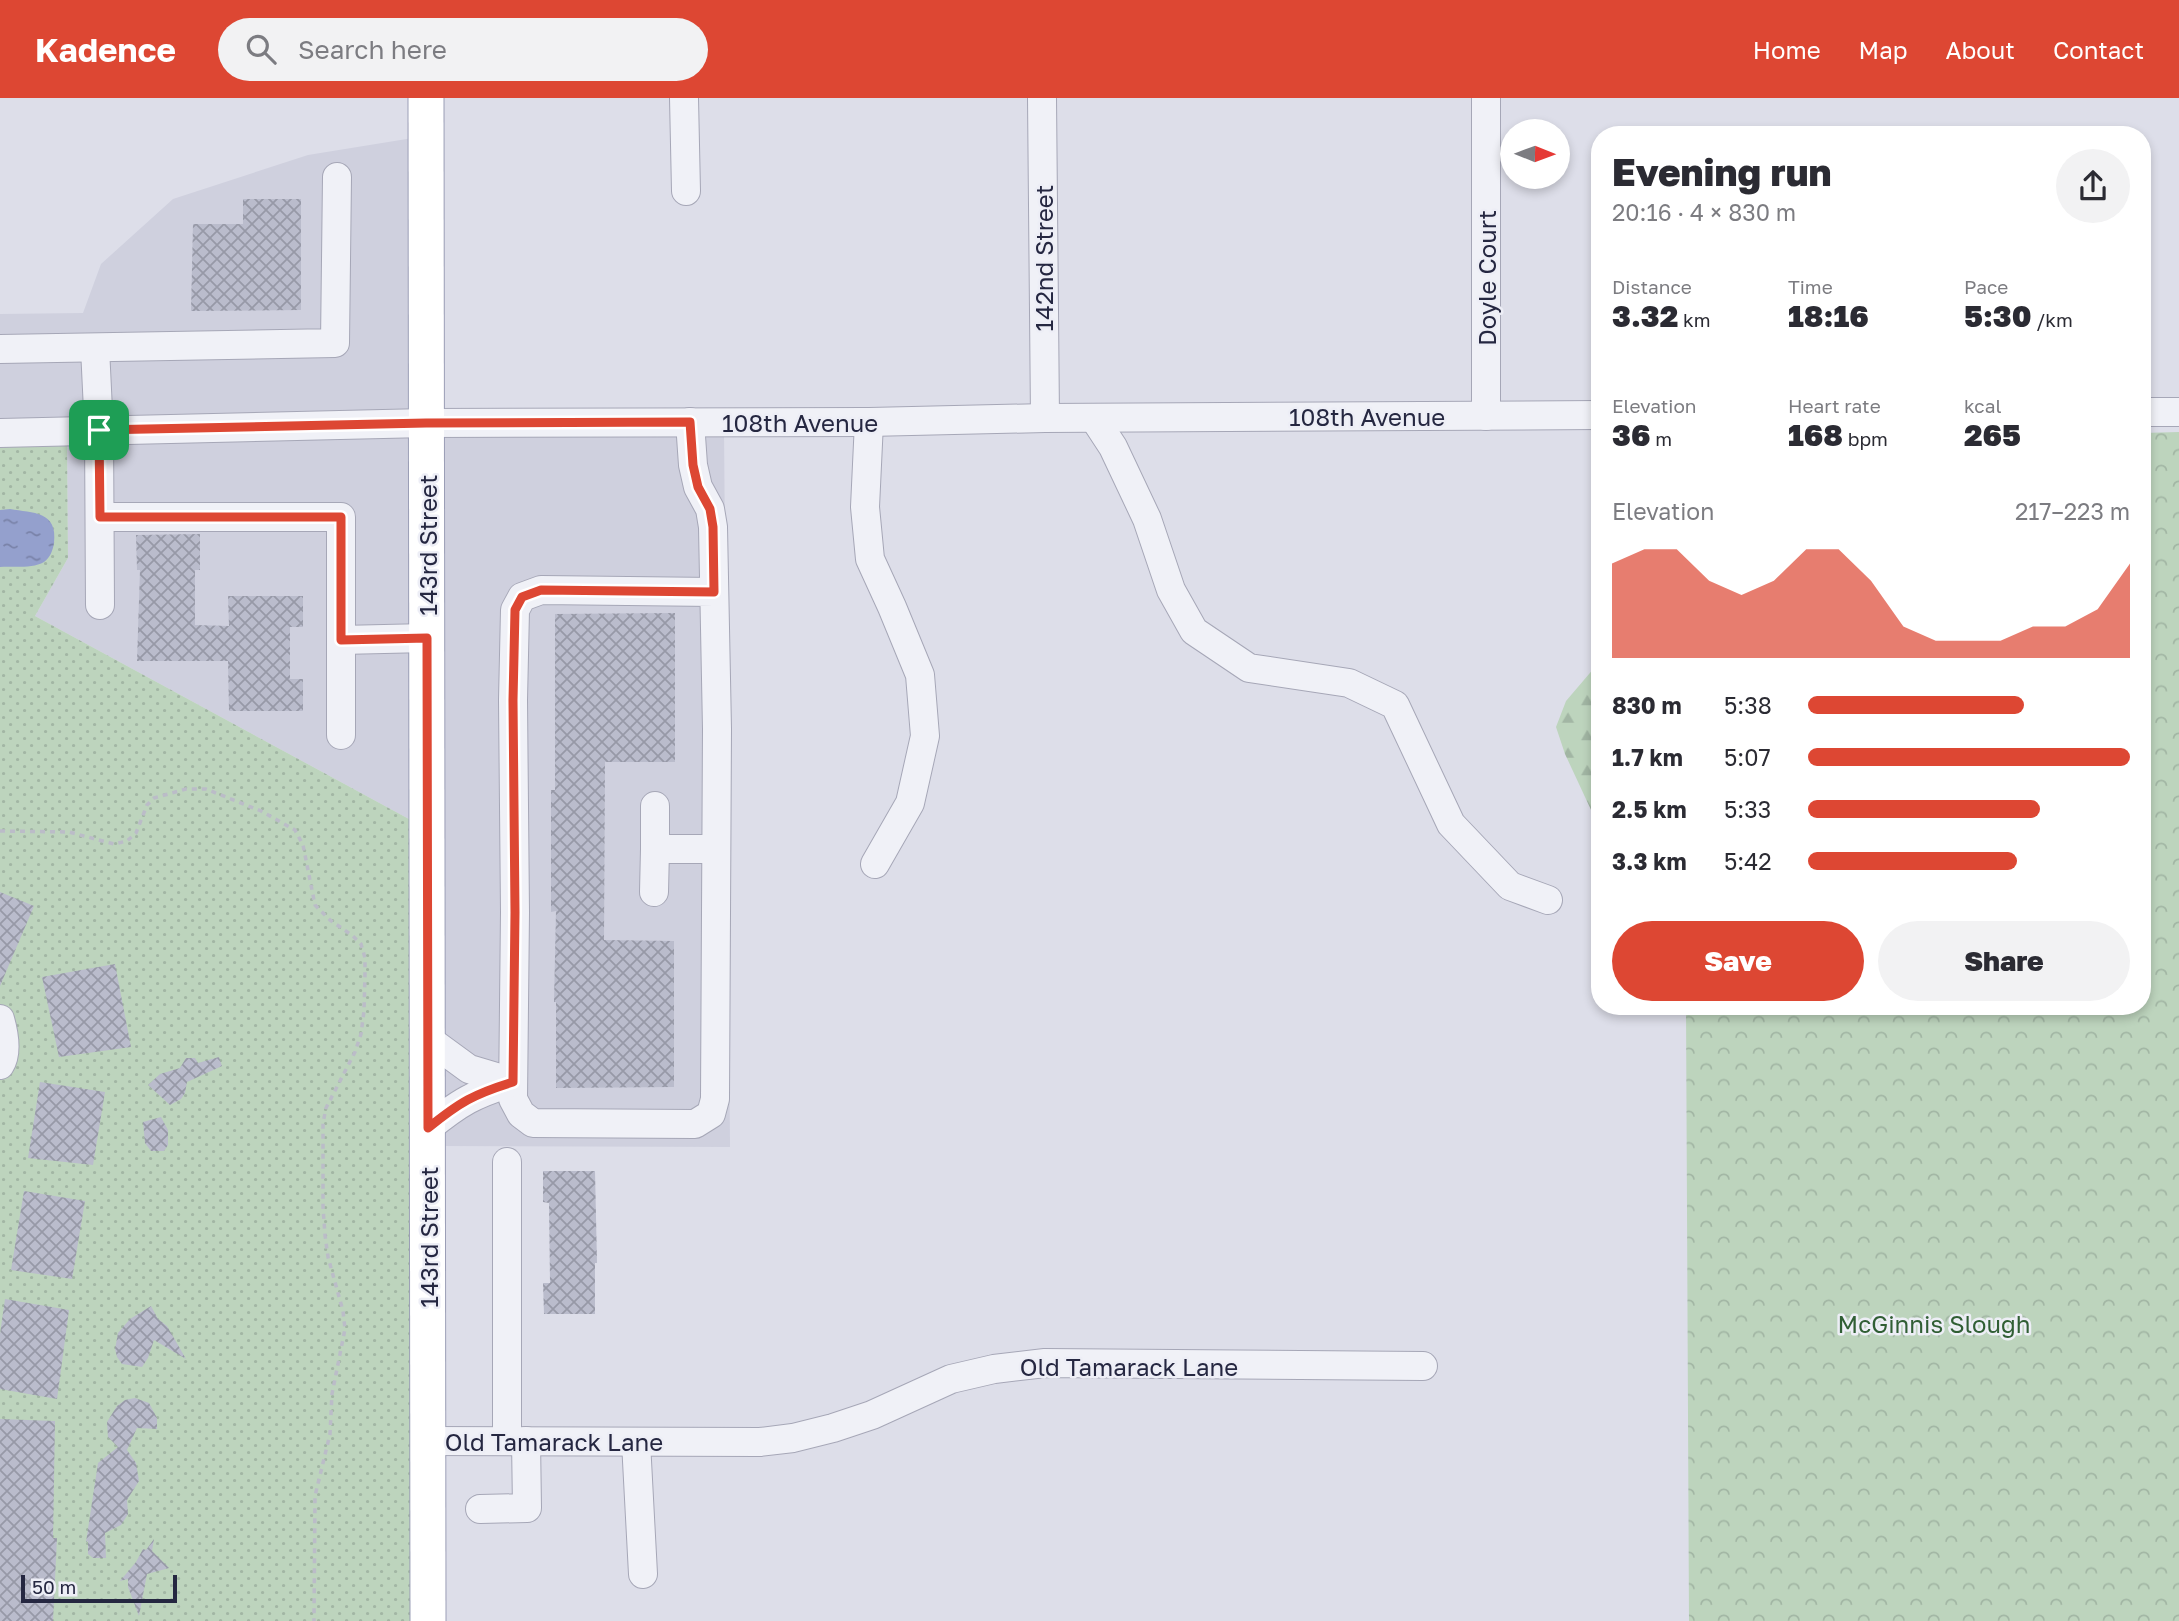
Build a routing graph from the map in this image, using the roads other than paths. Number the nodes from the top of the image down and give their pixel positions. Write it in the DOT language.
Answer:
graph roads {
  1 [pos="426,98"];
  2 [pos="684,98"];
  3 [pos="1042,98"];
  4 [pos="1486,98"];
  5 [pos="337,177"];
  6 [pos="686,191"];
  7 [pos="94,348"];
  8 [pos="0,349"];
  9 [pos="2151,412"];
  10 [pos="2179,412"];
  11 [pos="1591,415"];
  12 [pos="1486,416"];
  13 [pos="1045,418"];
  14 [pos="1094,418"];
  15 [pos="690,422"];
  16 [pos="869,422"];
  17 [pos="426,423"];
  18 [pos="99,430"];
  19 [pos="0,433"];
  20 [pos="100,517"];
  21 [pos="714,592"];
  22 [pos="100,604"];
  23 [pos="427,638"];
  24 [pos="341,640"];
  25 [pos="341,735"];
  26 [pos="654,806"];
  27 [pos="654,849"];
  28 [pos="716,849"];
  29 [pos="875,863"];
  30 [pos="654,892"];
  31 [pos="1548,900"];
  32 [pos="0,1019"];
  33 [pos="428,1039"];
  34 [pos="0,1065"];
  35 [pos="513,1082"];
  36 [pos="428,1128"];
  37 [pos="507,1162"];
  38 [pos="1423,1366"];
  39 [pos="429,1440"];
  40 [pos="517,1441"];
  41 [pos="636,1441"];
  42 [pos="480,1509"];
  43 [pos="643,1574"];
  44 [pos="428,1621"];
  1 -- 17 [label="main road, 143rd Street"];
  2 -- 6 [label="street"];
  3 -- 13 [label="street, 142nd Street"];
  4 -- 12 [label="street, Doyle Court"];
  5 -- 7 [label="street"];
  7 -- 8 [label="street"];
  7 -- 18 [label="street"];
  9 -- 10 [label="street"];
  11 -- 12 [label="street, 108th Avenue"];
  12 -- 14 [label="street, 108th Avenue"];
  13 -- 14 [label="street, 108th Avenue"];
  13 -- 16 [label="street, 108th Avenue"];
  14 -- 31 [label="street"];
  15 -- 16 [label="street, 108th Avenue"];
  15 -- 17 [label="street, 108th Avenue"];
  15 -- 21 [label="street"];
  16 -- 29 [label="street"];
  17 -- 18 [label="street, 108th Avenue"];
  17 -- 23 [label="main road, 143rd Street"];
  18 -- 19 [label="street, 108th Avenue"];
  18 -- 20 [label="street"];
  20 -- 22 [label="street"];
  20 -- 24 [label="street"];
  21 -- 28 [label="street"];
  21 -- 35 [label="street"];
  23 -- 24 [label="street"];
  23 -- 33 [label="main road, 143rd Street"];
  24 -- 25 [label="street"];
  26 -- 27 [label="street"];
  27 -- 28 [label="street"];
  27 -- 30 [label="street"];
  28 -- 35 [label="street"];
  32 -- 34 [label="street"];
  33 -- 35 [label="street"];
  33 -- 36 [label="main road, 143rd Street"];
  35 -- 36 [label="street"];
  36 -- 39 [label="main road, 143rd Street"];
  37 -- 40 [label="street"];
  38 -- 41 [label="street, Old Tamarack Lane"];
  39 -- 40 [label="street, Old Tamarack Lane"];
  39 -- 44 [label="main road, 143rd Street"];
  40 -- 41 [label="street, Old Tamarack Lane"];
  40 -- 42 [label="street"];
  41 -- 43 [label="street"];
}
